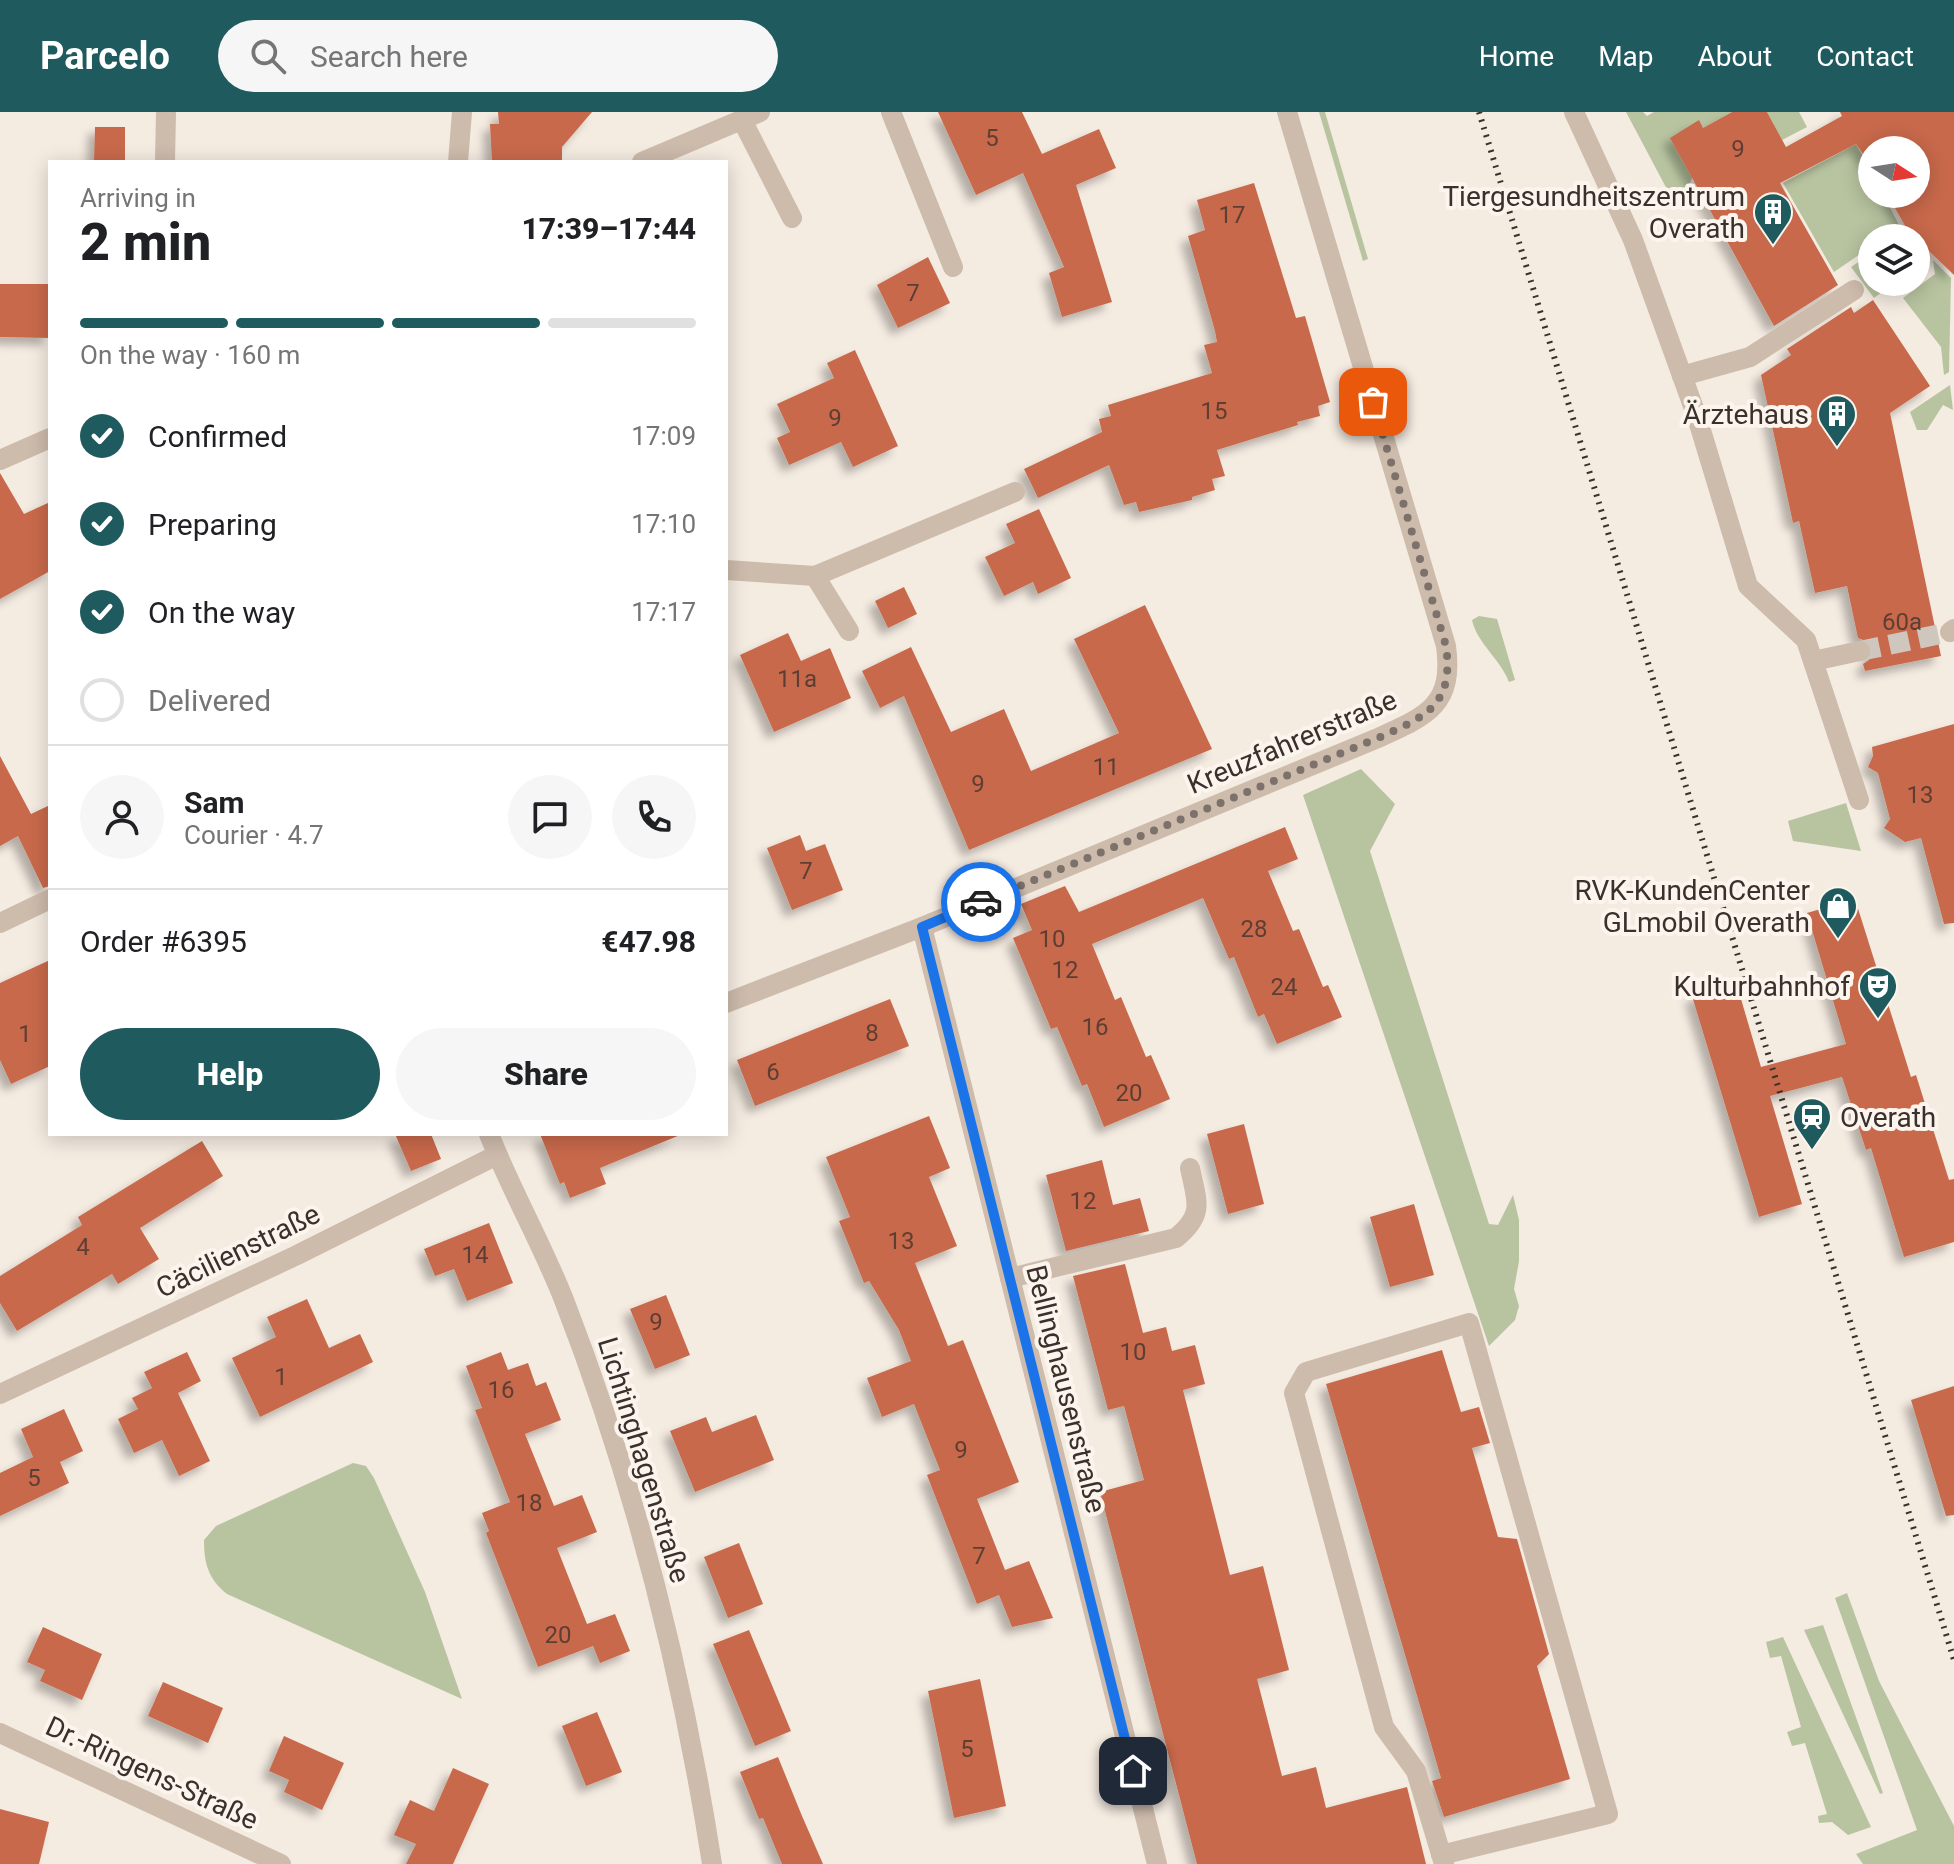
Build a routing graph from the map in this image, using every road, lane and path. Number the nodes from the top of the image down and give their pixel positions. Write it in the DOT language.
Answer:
graph roads {
  1 [pos="166,112"];
  2 [pos="462,112"];
  3 [pos="891,112"];
  4 [pos="1287,112"];
  5 [pos="1574,112"];
  6 [pos="751,116"];
  7 [pos="165,160"];
  8 [pos="458,160"];
  9 [pos="647,160"];
  10 [pos="792,218"];
  11 [pos="953,267"];
  12 [pos="1854,290"];
  13 [pos="1682,376"];
  14 [pos="48,439"];
  15 [pos="0,460"];
  16 [pos="1015,492"];
  17 [pos="728,570"];
  18 [pos="815,576"];
  19 [pos="849,631"];
  20 [pos="1860,651"];
  21 [pos="1813,661"];
  22 [pos="1859,800"];
  23 [pos="48,900"];
  24 [pos="0,923"];
  25 [pos="922,927"];
  26 [pos="728,1002"];
  27 [pos="490,1136"];
  28 [pos="497,1155"];
  29 [pos="1190,1168"];
  30 [pos="1010,1278"];
  31 [pos="0,1394"];
  32 [pos="0,1733"];
  33 [pos="246,1857"];
  34 [pos="1442,1860"];
  35 [pos="281,1864"];
  36 [pos="712,1864"];
  37 [pos="1157,1864"];
  1 -- 7 [label="street"];
  2 -- 8 [label="street"];
  3 -- 11 [label="street"];
  4 -- 25 [label="street, Kreuzfahrerstraße"];
  5 -- 13 [label="street"];
  6 -- 9 [label="street"];
  6 -- 10 [label="street"];
  12 -- 13 [label="street"];
  13 -- 21 [label="street"];
  14 -- 15 [label="street"];
  16 -- 18 [label="street"];
  17 -- 18 [label="street"];
  18 -- 19 [label="street"];
  20 -- 21 [label="street"];
  21 -- 22 [label="street"];
  23 -- 24 [label="street"];
  25 -- 26 [label="street, Kreuzfahrerstraße"];
  25 -- 30 [label="street, Bellinghausenstraße"];
  27 -- 28 [label="street, Lichtinghagenstraße"];
  28 -- 31 [label="street, Cäcilienstraße"];
  28 -- 36 [label="street, Lichtinghagenstraße"];
  29 -- 30 [label="street"];
  30 -- 37 [label="street, Bellinghausenstraße"];
  32 -- 33 [label="street, Dr.-Ringens-Straße"];
  33 -- 35 [label="street, Dr.-Ringens-Straße"];
  34 -- 34 [label="street"];
}
